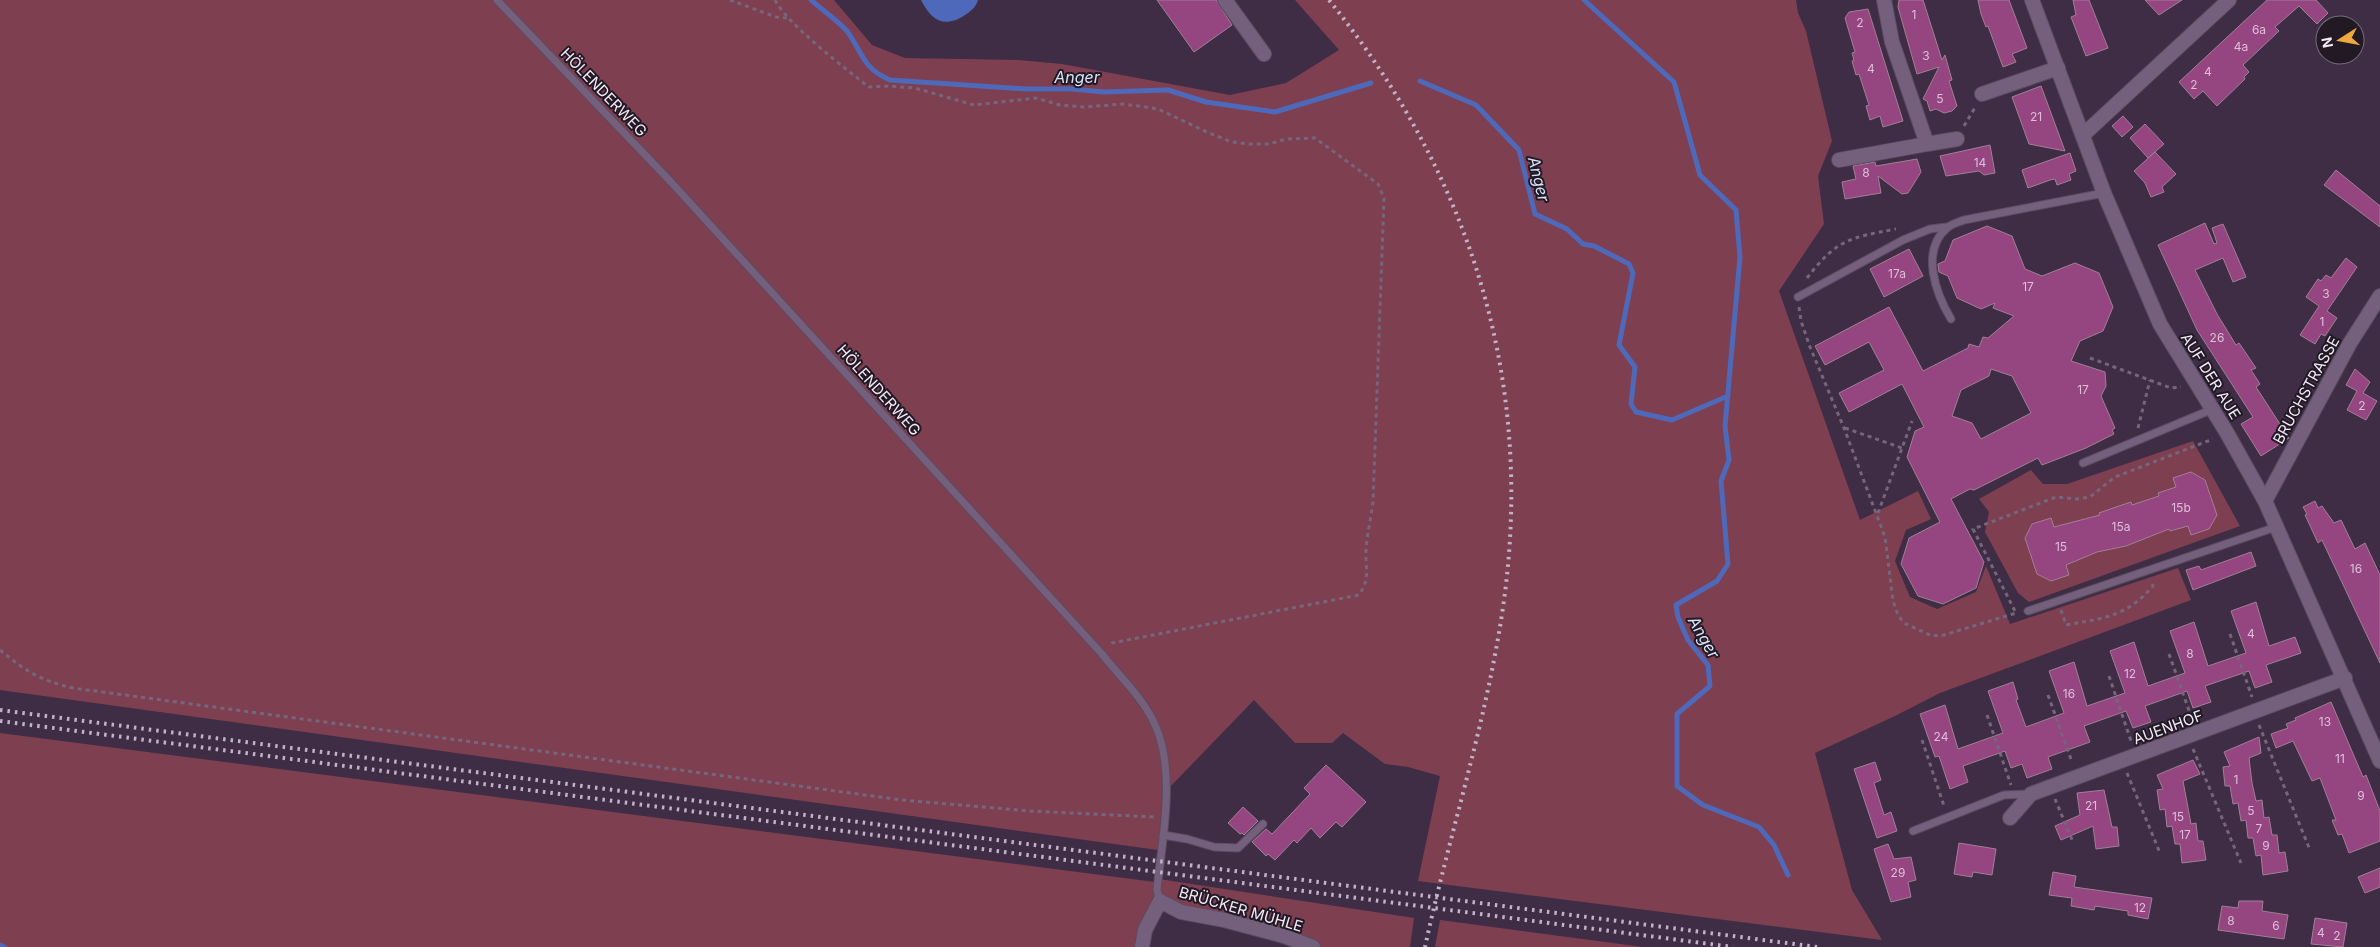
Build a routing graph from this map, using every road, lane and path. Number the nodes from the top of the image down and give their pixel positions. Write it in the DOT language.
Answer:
graph roads {
  1 [pos="497,0"];
  2 [pos="730,0"];
  3 [pos="775,0"];
  4 [pos="1225,0"];
  5 [pos="1884,0"];
  6 [pos="2032,0"];
  7 [pos="2230,0"];
  8 [pos="787,18"];
  9 [pos="1264,54"];
  10 [pos="2058,68"];
  11 [pos="1982,94"];
  12 [pos="2083,135"];
  13 [pos="1957,139"];
  14 [pos="1927,144"];
  15 [pos="1839,160"];
  16 [pos="2104,192"];
  17 [pos="1948,227"];
  18 [pos="1899,228"];
  19 [pos="2380,296"];
  20 [pos="1798,297"];
  21 [pos="1951,319"];
  22 [pos="2090,358"];
  23 [pos="2150,380"];
  24 [pos="2200,387"];
  25 [pos="2213,409"];
  26 [pos="1912,421"];
  27 [pos="1844,428"];
  28 [pos="2228,433"];
  29 [pos="2134,442"];
  30 [pos="1902,448"];
  31 [pos="2083,463"];
  32 [pos="2265,501"];
  33 [pos="1878,513"];
  34 [pos="2276,527"];
  35 [pos="2149,569"];
  36 [pos="2057,601"];
  37 [pos="2028,611"];
  38 [pos="2230,634"];
  39 [pos="0,650"];
  40 [pos="1102,654"];
  41 [pos="2169,654"];
  42 [pos="2109,676"];
  43 [pos="2345,678"];
  44 [pos="2048,695"];
  45 [pos="2256,712"];
  46 [pos="1987,715"];
  47 [pos="2193,736"];
  48 [pos="1922,740"];
  49 [pos="2136,756"];
  50 [pos="2122,761"];
  51 [pos="2380,761"];
  52 [pos="2078,777"];
  53 [pos="2050,787"];
  54 [pos="2031,794"];
  55 [pos="2014,795"];
  56 [pos="1163,817"];
  57 [pos="1947,817"];
  58 [pos="2010,818"];
  59 [pos="1263,824"];
  60 [pos="1913,831"];
  61 [pos="1163,835"];
  62 [pos="2073,842"];
  63 [pos="2310,850"];
  64 [pos="2160,853"];
  65 [pos="2241,863"];
  66 [pos="1160,901"];
  67 [pos="1142,947"];
  68 [pos="1313,947"];
  1 -- 40 [label="lane, HÖLENDERWEG"];
  2 -- 8 [label="path"];
  3 -- 8 [label="path"];
  4 -- 9 [label="street"];
  5 -- 14 [label="street"];
  6 -- 10 [label="street, AUF DER AUE"];
  7 -- 12 [label="street"];
  8 -- 40 [label="path"];
  10 -- 11 [label="street"];
  10 -- 12 [label="street, AUF DER AUE"];
  11 -- 13 [label="path"];
  12 -- 16 [label="street, AUF DER AUE"];
  13 -- 14 [label="street"];
  14 -- 15 [label="street"];
  16 -- 17 [label="lane"];
  16 -- 24 [label="street, AUF DER AUE"];
  17 -- 20 [label="lane"];
  17 -- 21 [label="lane"];
  18 -- 20 [label="path"];
  19 -- 32 [label="street, BRUCHSTRASSE"];
  20 -- 27 [label="path"];
  22 -- 23 [label="path"];
  23 -- 24 [label="path"];
  23 -- 29 [label="path"];
  24 -- 25 [label="street, AUF DER AUE"];
  25 -- 28 [label="street, AUF DER AUE"];
  25 -- 29 [label="lane"];
  26 -- 30 [label="path"];
  27 -- 30 [label="path"];
  27 -- 33 [label="path"];
  28 -- 32 [label="street, AUF DER AUE"];
  28 -- 33 [label="path"];
  29 -- 31 [label="lane"];
  30 -- 33 [label="path"];
  32 -- 34 [label="street, AUF DER AUE"];
  34 -- 35 [label="lane"];
  34 -- 43 [label="street, AUF DER AUE"];
  35 -- 36 [label="lane"];
  35 -- 36 [label="path"];
  36 -- 37 [label="lane"];
  38 -- 45 [label="path"];
  39 -- 56 [label="path"];
  40 -- 56 [label="lane, HÖLENDERWEG"];
  41 -- 47 [label="path"];
  42 -- 49 [label="path"];
  43 -- 45 [label="street, AUENHOF"];
  43 -- 51 [label="street, AUF DER AUE"];
  44 -- 52 [label="path"];
  45 -- 47 [label="street, AUENHOF"];
  45 -- 63 [label="path"];
  46 -- 55 [label="path"];
  47 -- 49 [label="street, AUENHOF"];
  47 -- 65 [label="path"];
  48 -- 57 [label="path"];
  49 -- 50 [label="street, AUENHOF"];
  50 -- 52 [label="street, AUENHOF"];
  50 -- 64 [label="path"];
  52 -- 53 [label="street, AUENHOF"];
  53 -- 54 [label="street, AUENHOF"];
  53 -- 62 [label="path"];
  54 -- 55 [label="lane"];
  54 -- 58 [label="street, AUENHOF"];
  55 -- 57 [label="lane"];
  56 -- 61 [label="lane, HÖLENDERWEG"];
  57 -- 60 [label="lane"];
  59 -- 61 [label="lane"];
  61 -- 66 [label="lane, HÖLENDERWEG"];
  66 -- 67 [label="street"];
  66 -- 68 [label="street, BRÜCKER MÜHLE"];
}
